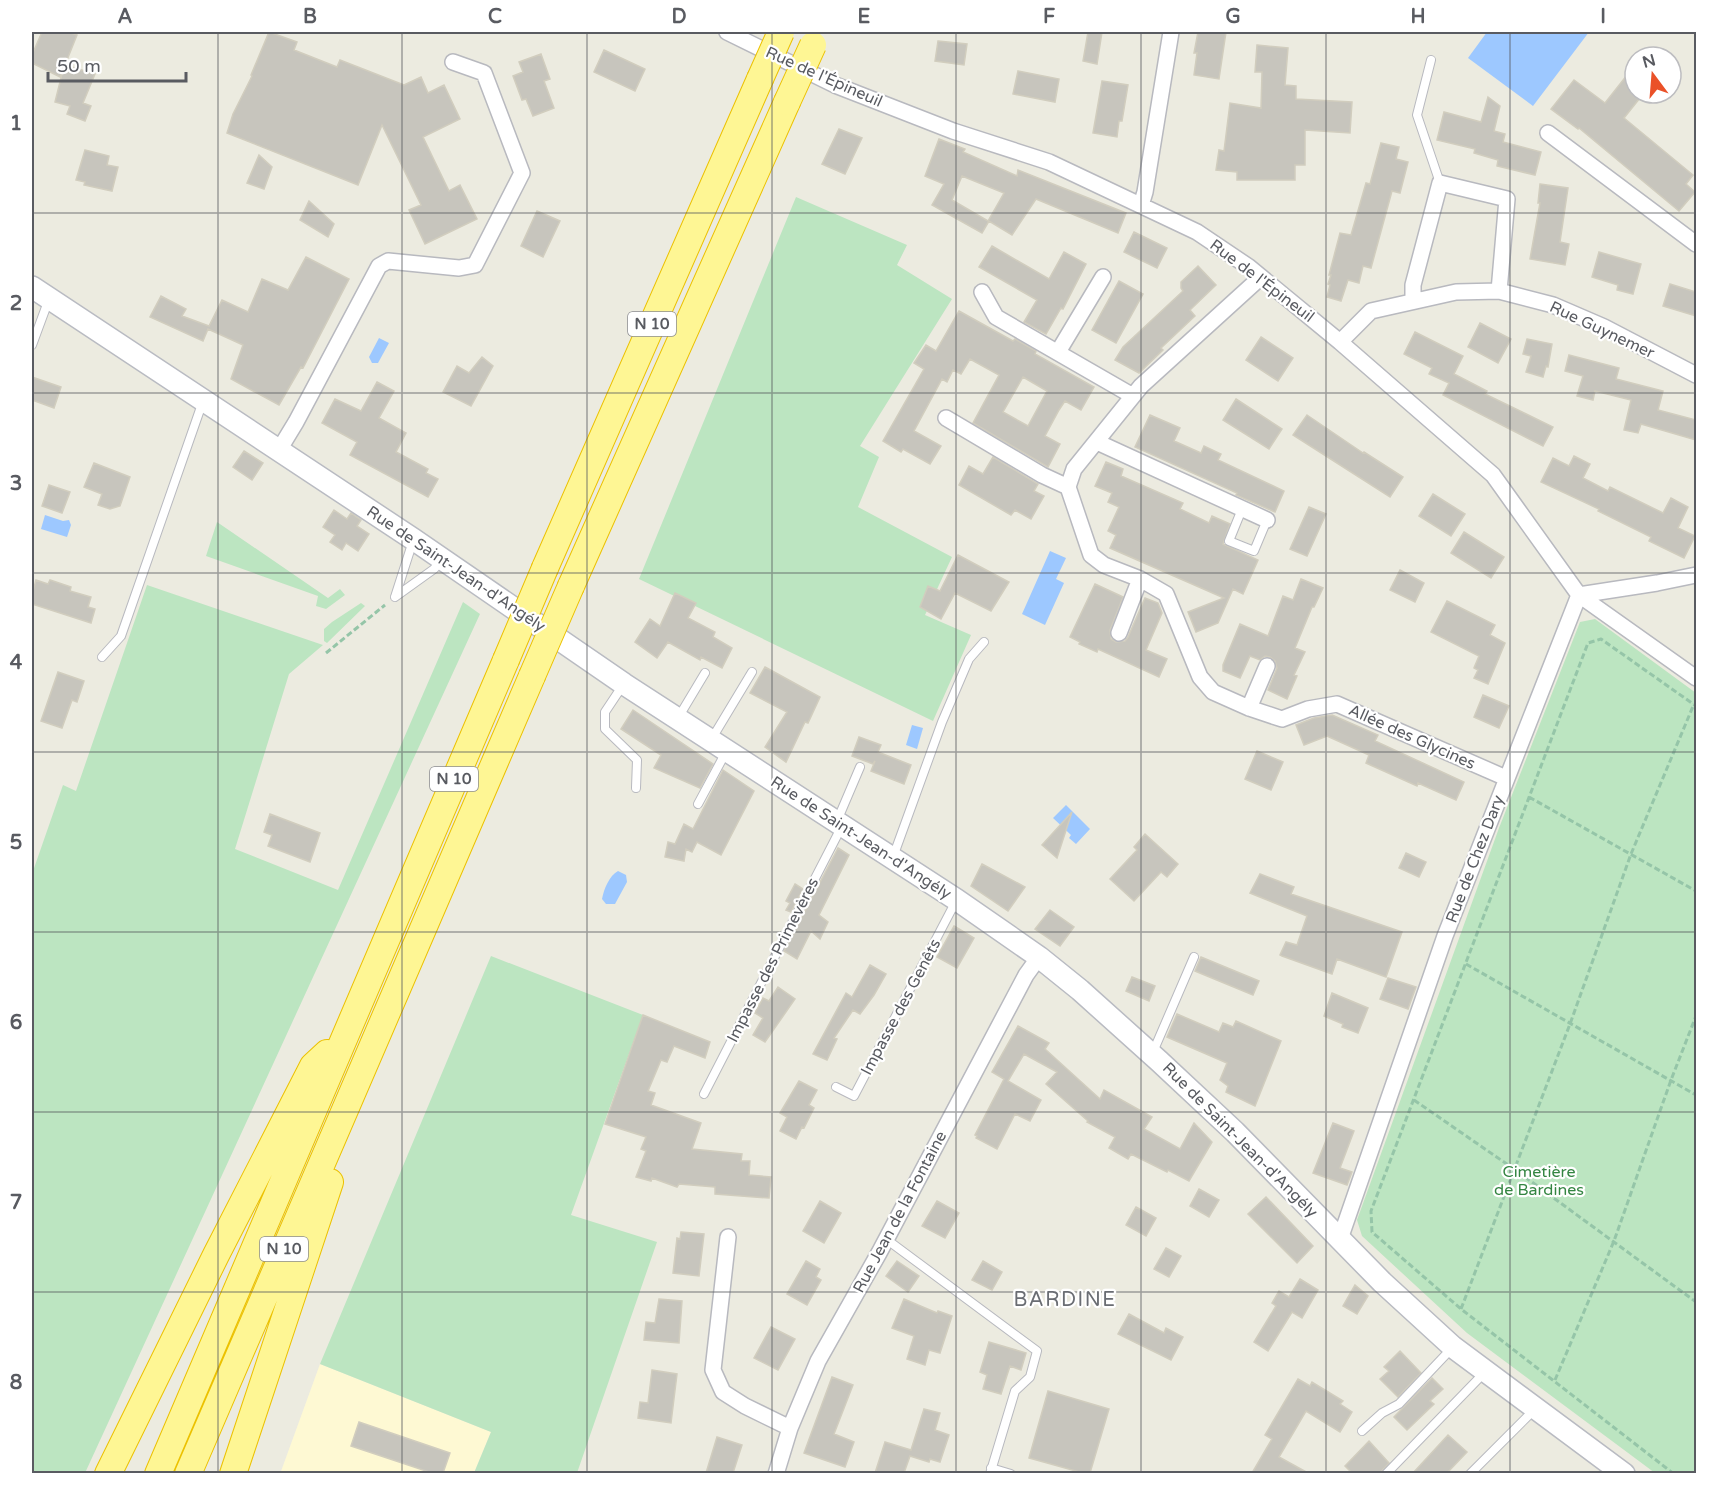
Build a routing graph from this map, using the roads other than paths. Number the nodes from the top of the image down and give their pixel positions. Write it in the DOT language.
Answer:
graph roads {
  1 [pos="727,32"];
  2 [pos="781,32"];
  3 [pos="1172,32"];
  4 [pos="816,38"];
  5 [pos="1431,60"];
  6 [pos="453,62"];
  7 [pos="1548,133"];
  8 [pos="1440,183"];
  9 [pos="1141,205"];
  10 [pos="1696,244"];
  11 [pos="1103,277"];
  12 [pos="1261,278"];
  13 [pos="1499,291"];
  14 [pos="982,292"];
  15 [pos="40,293"];
  16 [pos="1413,301"];
  17 [pos="1340,342"];
  18 [pos="32,345"];
  19 [pos="1058,352"];
  20 [pos="1696,375"];
  21 [pos="1133,396"];
  22 [pos="203,400"];
  23 [pos="946,418"];
  24 [pos="1097,442"];
  25 [pos="279,450"];
  26 [pos="1068,487"];
  27 [pos="1242,509"];
  28 [pos="1267,520"];
  29 [pos="413,539"];
  30 [pos="442,559"];
  31 [pos="1696,575"];
  32 [pos="1140,579"];
  33 [pos="1579,595"];
  34 [pos="1119,633"];
  35 [pos="984,642"];
  36 [pos="102,657"];
  37 [pos="1267,666"];
  38 [pos="752,672"];
  39 [pos="705,673"];
  40 [pos="1696,678"];
  41 [pos="624,684"];
  42 [pos="1249,708"];
  43 [pos="677,719"];
  44 [pos="718,746"];
  45 [pos="860,767"];
  46 [pos="1506,778"];
  47 [pos="636,788"];
  48 [pos="698,804"];
  49 [pos="839,824"];
  50 [pos="893,858"];
  51 [pos="957,900"];
  52 [pos="1039,957"];
  53 [pos="1194,957"];
  54 [pos="381,1025"];
  55 [pos="343,1039"];
  56 [pos="1152,1054"];
  57 [pos="836,1087"];
  58 [pos="704,1094"];
  59 [pos="728,1237"];
  60 [pos="886,1239"];
  61 [pos="1340,1239"];
  62 [pos="1453,1347"];
  63 [pos="1485,1372"];
  64 [pos="1535,1409"];
  65 [pos="790,1428"];
  66 [pos="1362,1431"];
  67 [pos="990,1471"];
  68 [pos="108,1473"];
  69 [pos="158,1473"];
  70 [pos="188,1473"];
  71 [pos="233,1473"];
  72 [pos="776,1473"];
  73 [pos="1011,1473"];
  74 [pos="1386,1473"];
  75 [pos="1470,1473"];
  76 [pos="1624,1473"];
  1 -- 9 [label="street, Rue de l'Épineuil"];
  2 -- 55 [label="highway, N 10, bridge"];
  3 -- 9 [label="street"];
  4 -- 54 [label="highway, N 10, bridge"];
  5 -- 8 [label="lane"];
  6 -- 25 [label="street"];
  7 -- 10 [label="street"];
  8 -- 13 [label="street"];
  8 -- 16 [label="street"];
  9 -- 12 [label="street, Rue de l'Épineuil"];
  11 -- 19 [label="street"];
  12 -- 17 [label="street, Rue de l'Épineuil"];
  12 -- 21 [label="street"];
  13 -- 16 [label="street, Rue Guynemer"];
  13 -- 20 [label="street, Rue Guynemer"];
  14 -- 19 [label="street"];
  15 -- 18 [label="lane"];
  15 -- 22 [label="main road, Rue de Saint-Jean-d'Angély"];
  16 -- 17 [label="street, Rue Guynemer"];
  17 -- 33 [label="street, Rue de l'Épineuil"];
  19 -- 21 [label="street"];
  21 -- 24 [label="street"];
  22 -- 25 [label="main road, Rue de Saint-Jean-d'Angély"];
  22 -- 36 [label="lane"];
  23 -- 26 [label="street"];
  24 -- 26 [label="street"];
  24 -- 27 [label="street"];
  25 -- 29 [label="main road, Rue de Saint-Jean-d'Angély"];
  26 -- 32 [label="street, Allée des Glycines"];
  27 -- 28 [label="street"];
  27 -- 28 [label="lane"];
  29 -- 30 [label="main road, Rue de Saint-Jean-d'Angély"];
  29 -- 30 [label="lane"];
  30 -- 41 [label="main road, Rue de Saint-Jean-d'Angély"];
  31 -- 33 [label="street"];
  32 -- 34 [label="street"];
  32 -- 42 [label="street, Allée des Glycines"];
  33 -- 40 [label="street, Rue de l'Épineuil"];
  33 -- 46 [label="street, Rue de Chez Dary"];
  35 -- 50 [label="lane"];
  37 -- 42 [label="street"];
  38 -- 44 [label="lane"];
  39 -- 43 [label="lane"];
  41 -- 43 [label="main road, Rue de Saint-Jean-d'Angély"];
  41 -- 47 [label="lane"];
  42 -- 46 [label="street, Allée des Glycines"];
  43 -- 44 [label="main road, Rue de Saint-Jean-d'Angély"];
  44 -- 48 [label="lane"];
  44 -- 49 [label="main road, Rue de Saint-Jean-d'Angély"];
  45 -- 49 [label="lane, Impasse des Primevères"];
  46 -- 61 [label="street, Rue de Chez Dary"];
  49 -- 50 [label="main road, Rue de Saint-Jean-d'Angély"];
  49 -- 58 [label="lane, Impasse des Primevères"];
  50 -- 51 [label="main road, Rue de Saint-Jean-d'Angély"];
  51 -- 52 [label="main road, Rue de Saint-Jean-d'Angély"];
  51 -- 57 [label="lane, Impasse des Genêts"];
  52 -- 56 [label="main road, Rue de Saint-Jean-d'Angély"];
  52 -- 60 [label="street, Rue Jean de la Fontaine"];
  53 -- 56 [label="lane"];
  54 -- 70 [label="highway, N 10"];
  54 -- 71 [label="highway"];
  55 -- 68 [label="highway"];
  55 -- 69 [label="highway, N 10"];
  56 -- 61 [label="main road, Rue de Saint-Jean-d'Angély"];
  59 -- 65 [label="street"];
  60 -- 65 [label="street, Rue Jean de la Fontaine"];
  60 -- 67 [label="lane"];
  61 -- 62 [label="main road, Rue de Saint-Jean-d'Angély"];
  62 -- 63 [label="main road, Rue de Saint-Jean-d'Angély"];
  62 -- 66 [label="lane"];
  63 -- 64 [label="main road, Rue de Saint-Jean-d'Angély"];
  63 -- 74 [label="lane"];
  64 -- 75 [label="lane"];
  64 -- 76 [label="main road, Rue de Saint-Jean-d'Angély"];
  65 -- 72 [label="street, Rue Jean de la Fontaine"];
  67 -- 73 [label="lane"];
}
